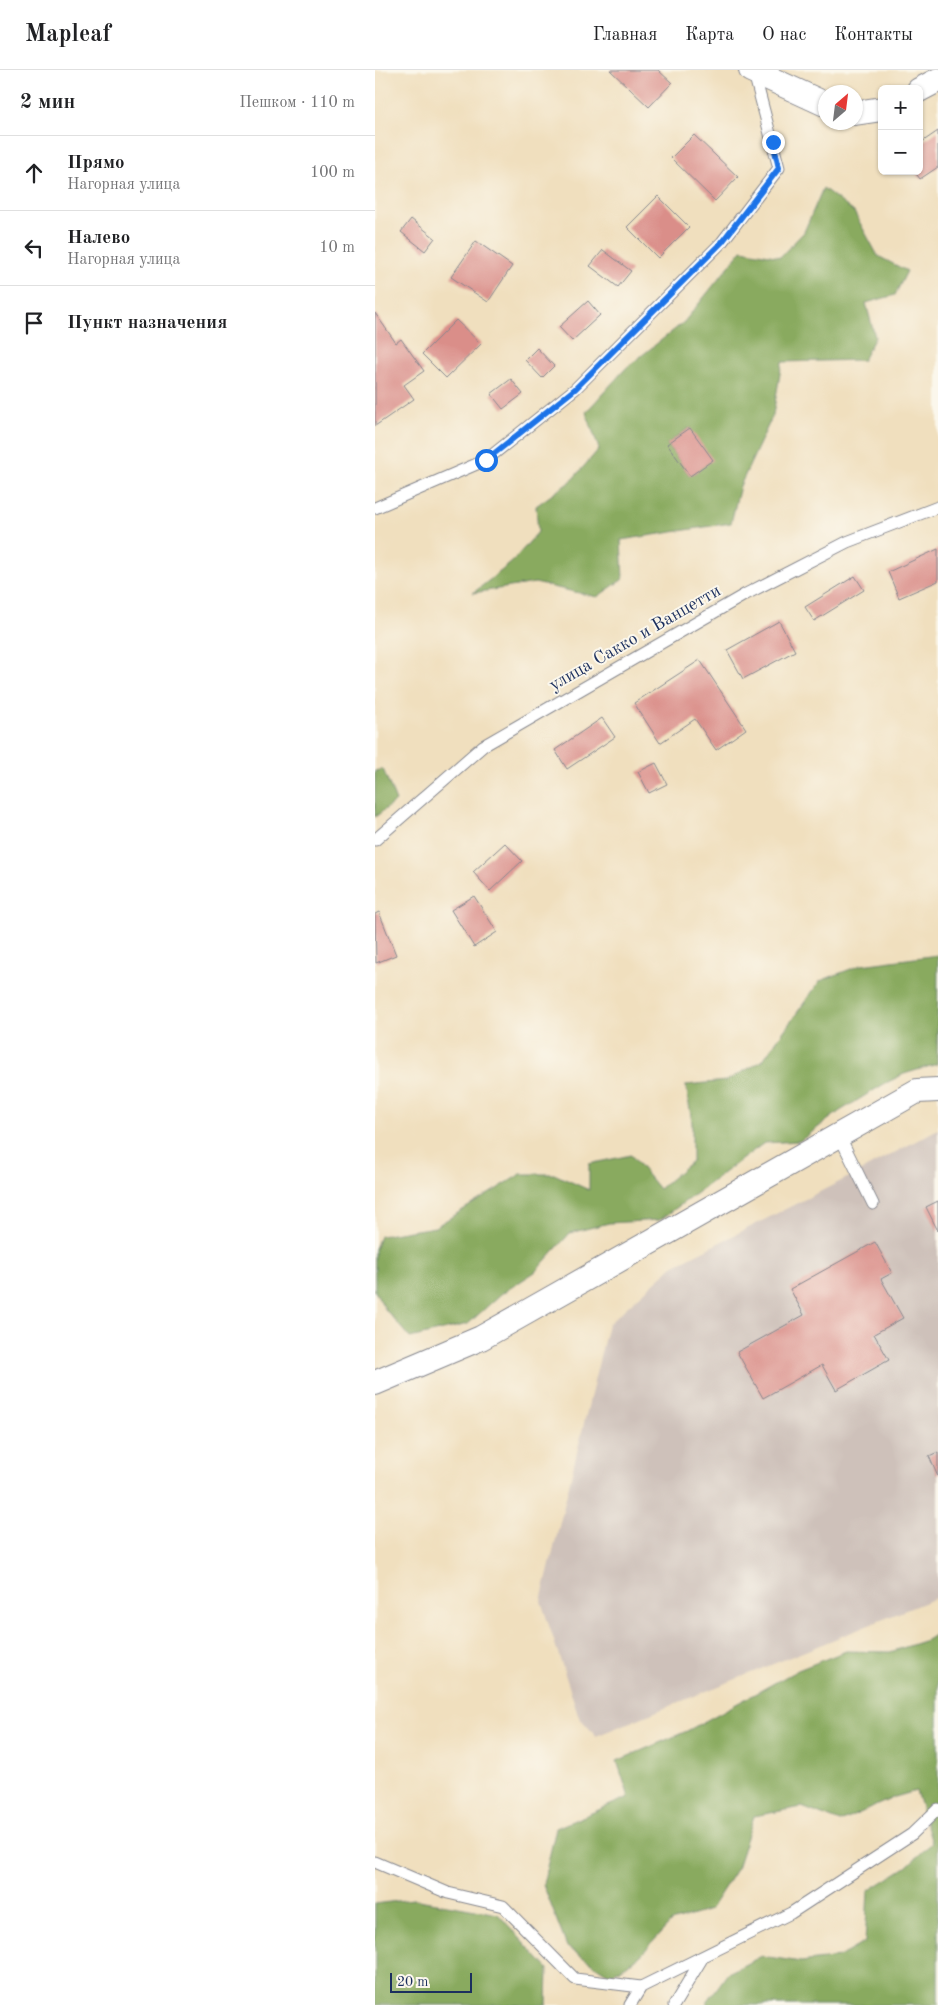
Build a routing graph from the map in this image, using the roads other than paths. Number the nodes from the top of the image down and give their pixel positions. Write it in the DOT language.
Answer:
graph roads {
  1 [pos="753,71"];
  2 [pos="938,80"];
  3 [pos="923,88"];
  4 [pos="818,101"];
  5 [pos="878,110"];
  6 [pos="863,112"];
  7 [pos="938,507"];
  8 [pos="375,508"];
  9 [pos="375,840"];
  10 [pos="938,1090"];
  11 [pos="839,1135"];
  12 [pos="873,1204"];
  13 [pos="375,1383"];
  14 [pos="938,1809"];
  15 [pos="375,1862"];
  16 [pos="703,1957"];
  17 [pos="641,1987"];
  18 [pos="631,2005"];
  19 [pos="674,2005"];
  1 -- 4 [label="street"];
  1 -- 8 [label="lane"];
  2 -- 3 [label="street"];
  5 -- 6 [label="street"];
  7 -- 9 [label="lane, улица Сакко и Ванцетти"];
  10 -- 11 [label="street"];
  11 -- 12 [label="lane"];
  11 -- 13 [label="street"];
  14 -- 16 [label="lane"];
  15 -- 17 [label="lane"];
  16 -- 17 [label="lane"];
  16 -- 19 [label="lane"];
  17 -- 18 [label="lane"];
}
